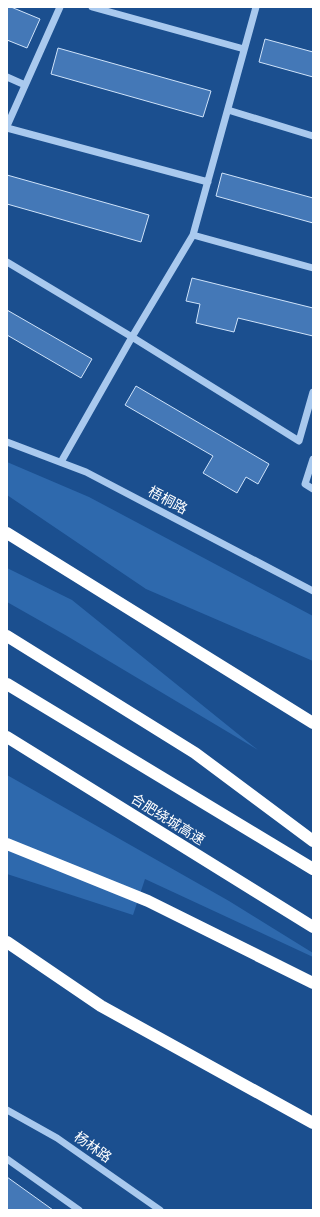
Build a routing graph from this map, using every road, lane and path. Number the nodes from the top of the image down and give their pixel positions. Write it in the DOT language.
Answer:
graph roads {
  1 [pos="60,7"];
  2 [pos="92,7"];
  3 [pos="256,7"];
  4 [pos="244,49"];
  5 [pos="7,76"];
  6 [pos="25,85"];
  7 [pos="228,110"];
  8 [pos="7,127"];
  9 [pos="313,136"];
  10 [pos="208,182"];
  11 [pos="193,235"];
  12 [pos="7,262"];
  13 [pos="313,268"];
  14 [pos="132,337"];
  15 [pos="313,392"];
  16 [pos="7,442"];
  17 [pos="313,459"];
  18 [pos="61,462"];
  19 [pos="313,489"];
  20 [pos="7,533"];
  21 [pos="7,538"];
  22 [pos="25,546"];
  23 [pos="313,591"];
  24 [pos="7,636"];
  25 [pos="7,684"];
  26 [pos="313,722"];
  27 [pos="7,737"];
  28 [pos="313,841"];
  29 [pos="7,844"];
  30 [pos="313,869"];
  31 [pos="313,927"];
  32 [pos="7,942"];
  33 [pos="313,983"];
  34 [pos="7,1110"];
  35 [pos="313,1123"];
  36 [pos="7,1159"];
  37 [pos="79,1210"];
  38 [pos="160,1210"];
  1 -- 6 [label="street"];
  2 -- 4 [label="street"];
  3 -- 4 [label="street"];
  4 -- 7 [label="street"];
  5 -- 6 [label="street"];
  6 -- 8 [label="street"];
  7 -- 9 [label="street"];
  7 -- 10 [label="street"];
  8 -- 10 [label="street"];
  10 -- 11 [label="street"];
  11 -- 13 [label="street"];
  11 -- 14 [label="street"];
  12 -- 14 [label="street"];
  14 -- 15 [label="street"];
  14 -- 18 [label="street"];
  16 -- 18 [label="street, 梧桐路"];
  17 -- 19 [label="street"];
  18 -- 23 [label="street, 梧桐路"];
  20 -- 22 [label="highway"];
  21 -- 22 [label="highway"];
  22 -- 26 [label="highway"];
  24 -- 28 [label="highway"];
  25 -- 30 [label="highway"];
  27 -- 31 [label="highway, 合肥绕城高速"];
  29 -- 33 [label="highway"];
  32 -- 35 [label="highway"];
  34 -- 38 [label="street, 杨林路"];
  36 -- 37 [label="street"];
}
